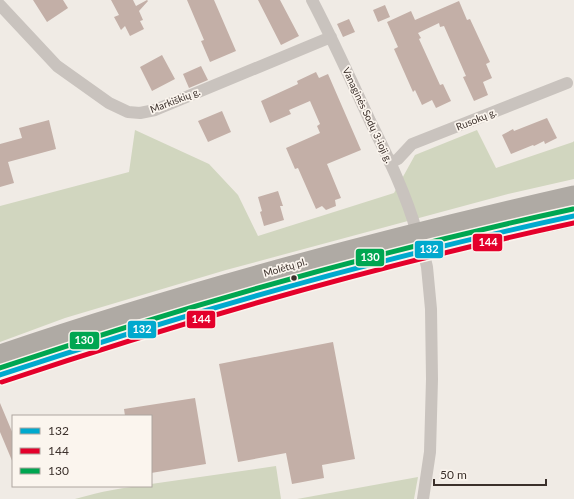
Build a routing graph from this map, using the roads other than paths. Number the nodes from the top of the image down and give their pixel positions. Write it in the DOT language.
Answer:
graph roads {
  1 [pos="312,0"];
  2 [pos="0,5"];
  3 [pos="331,37"];
  4 [pos="567,83"];
  5 [pos="390,163"];
  6 [pos="574,196"];
  7 [pos="574,216"];
  8 [pos="420,242"];
  9 [pos="0,355"];
  10 [pos="0,375"];
  11 [pos="424,499"];
  1 -- 3 [label="street, Vanaginės Sodų 3-ioji g."];
  2 -- 3 [label="street, Markiškių g."];
  3 -- 5 [label="street, Vanaginės Sodų 3-ioji g."];
  4 -- 5 [label="street, Rusokų g."];
  5 -- 8 [label="street, Vanaginės Sodų 3-ioji g."];
  6 -- 8 [label="highway, Molėtų pl."];
  7 -- 8 [label="highway, Molėtų pl."];
  8 -- 9 [label="highway, Molėtų pl."];
  8 -- 10 [label="highway, Molėtų pl."];
  8 -- 11 [label="street, Vanaginės Sodų 3-ioji g."];
}
